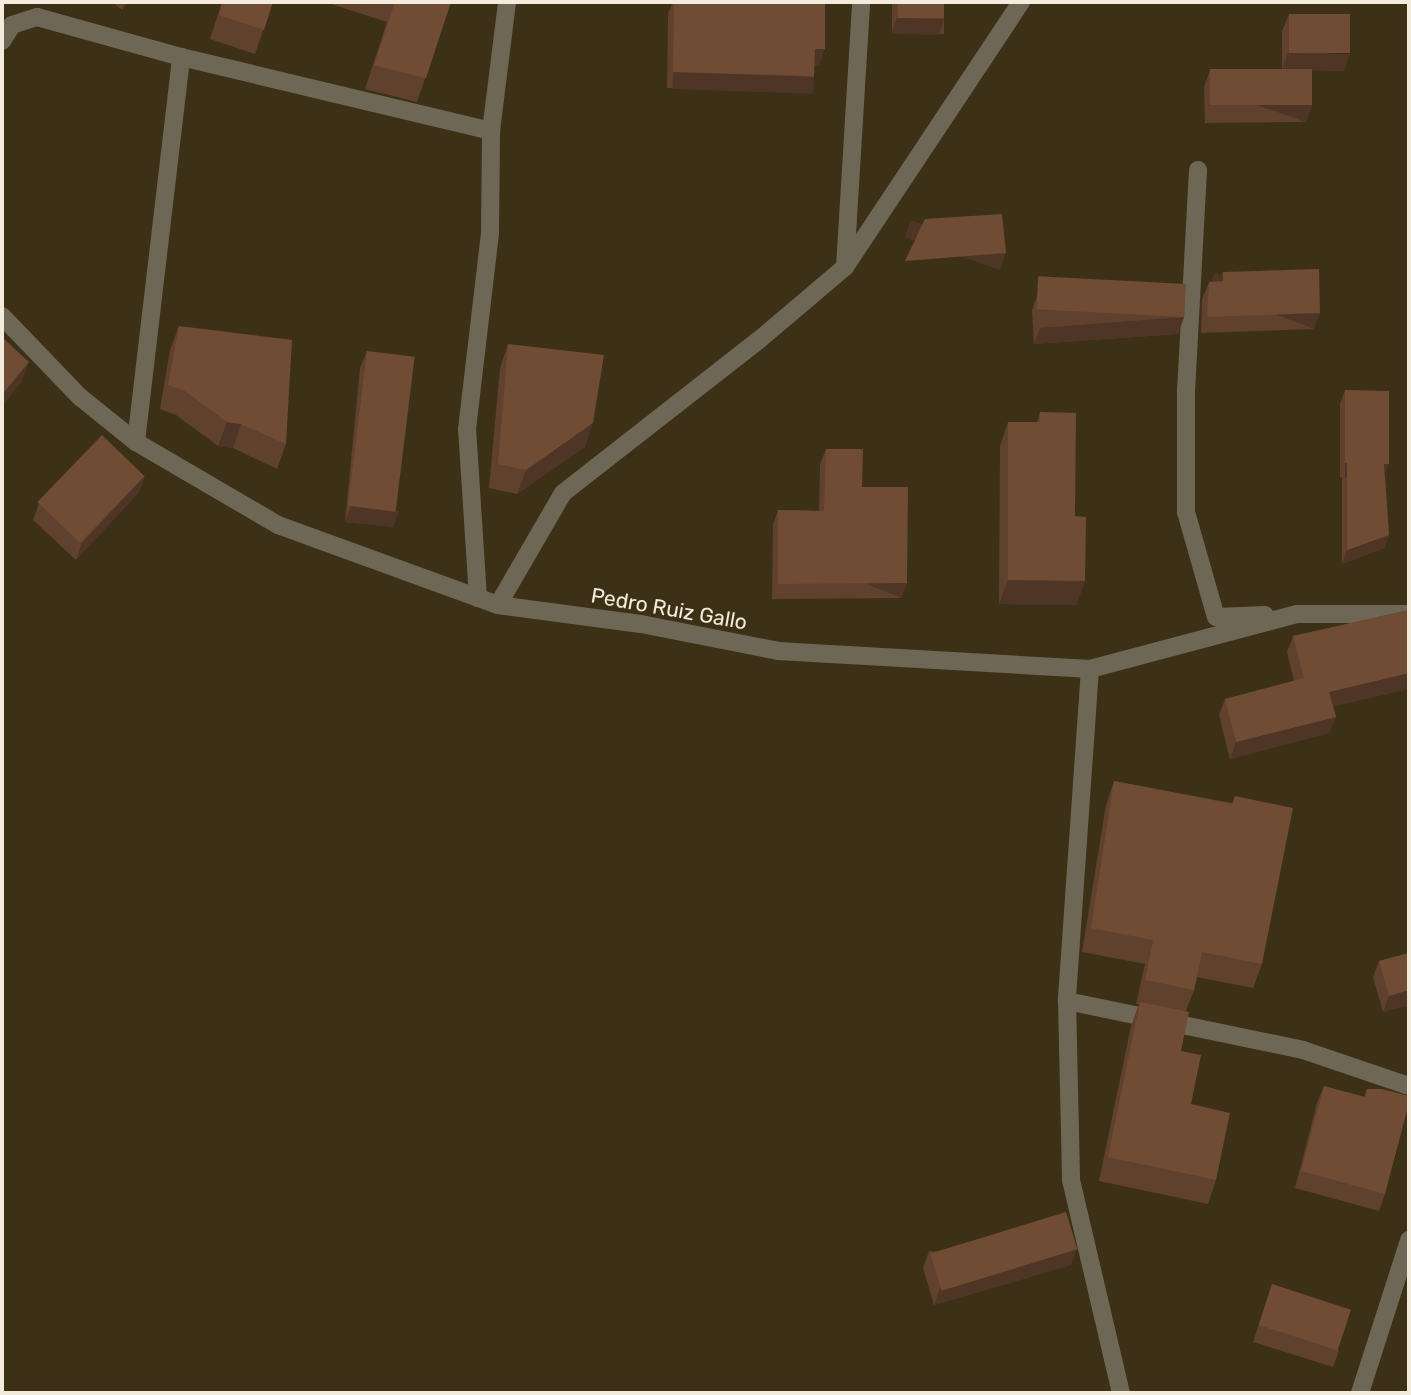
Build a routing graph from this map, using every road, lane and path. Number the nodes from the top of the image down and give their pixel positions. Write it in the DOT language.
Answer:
graph roads {
  1 [pos="507,2"];
  2 [pos="861,2"];
  3 [pos="1021,2"];
  4 [pos="2,41"];
  5 [pos="181,57"];
  6 [pos="491,131"];
  7 [pos="1198,170"];
  8 [pos="845,267"];
  9 [pos="2,316"];
  10 [pos="136,442"];
  11 [pos="478,598"];
  12 [pos="498,605"];
  13 [pos="1297,614"];
  14 [pos="1409,614"];
  15 [pos="1090,668"];
  16 [pos="1067,1001"];
  17 [pos="1409,1086"];
  18 [pos="1409,1240"];
  19 [pos="1121,1393"];
  20 [pos="1360,1393"];
  1 -- 6 [label="street"];
  2 -- 8 [label="street"];
  3 -- 8 [label="street"];
  4 -- 5 [label="street"];
  5 -- 6 [label="street"];
  5 -- 10 [label="street"];
  6 -- 11 [label="street"];
  7 -- 13 [label="street"];
  8 -- 12 [label="street"];
  9 -- 10 [label="street, Pedro Ruiz Gallo"];
  10 -- 11 [label="street, Pedro Ruiz Gallo"];
  11 -- 12 [label="street, Pedro Ruiz Gallo"];
  12 -- 15 [label="street, Pedro Ruiz Gallo"];
  13 -- 14 [label="street, Pedro Ruiz Gallo"];
  13 -- 15 [label="street, Pedro Ruiz Gallo"];
  15 -- 16 [label="street"];
  16 -- 17 [label="street"];
  16 -- 19 [label="street"];
  18 -- 20 [label="street"];
}
